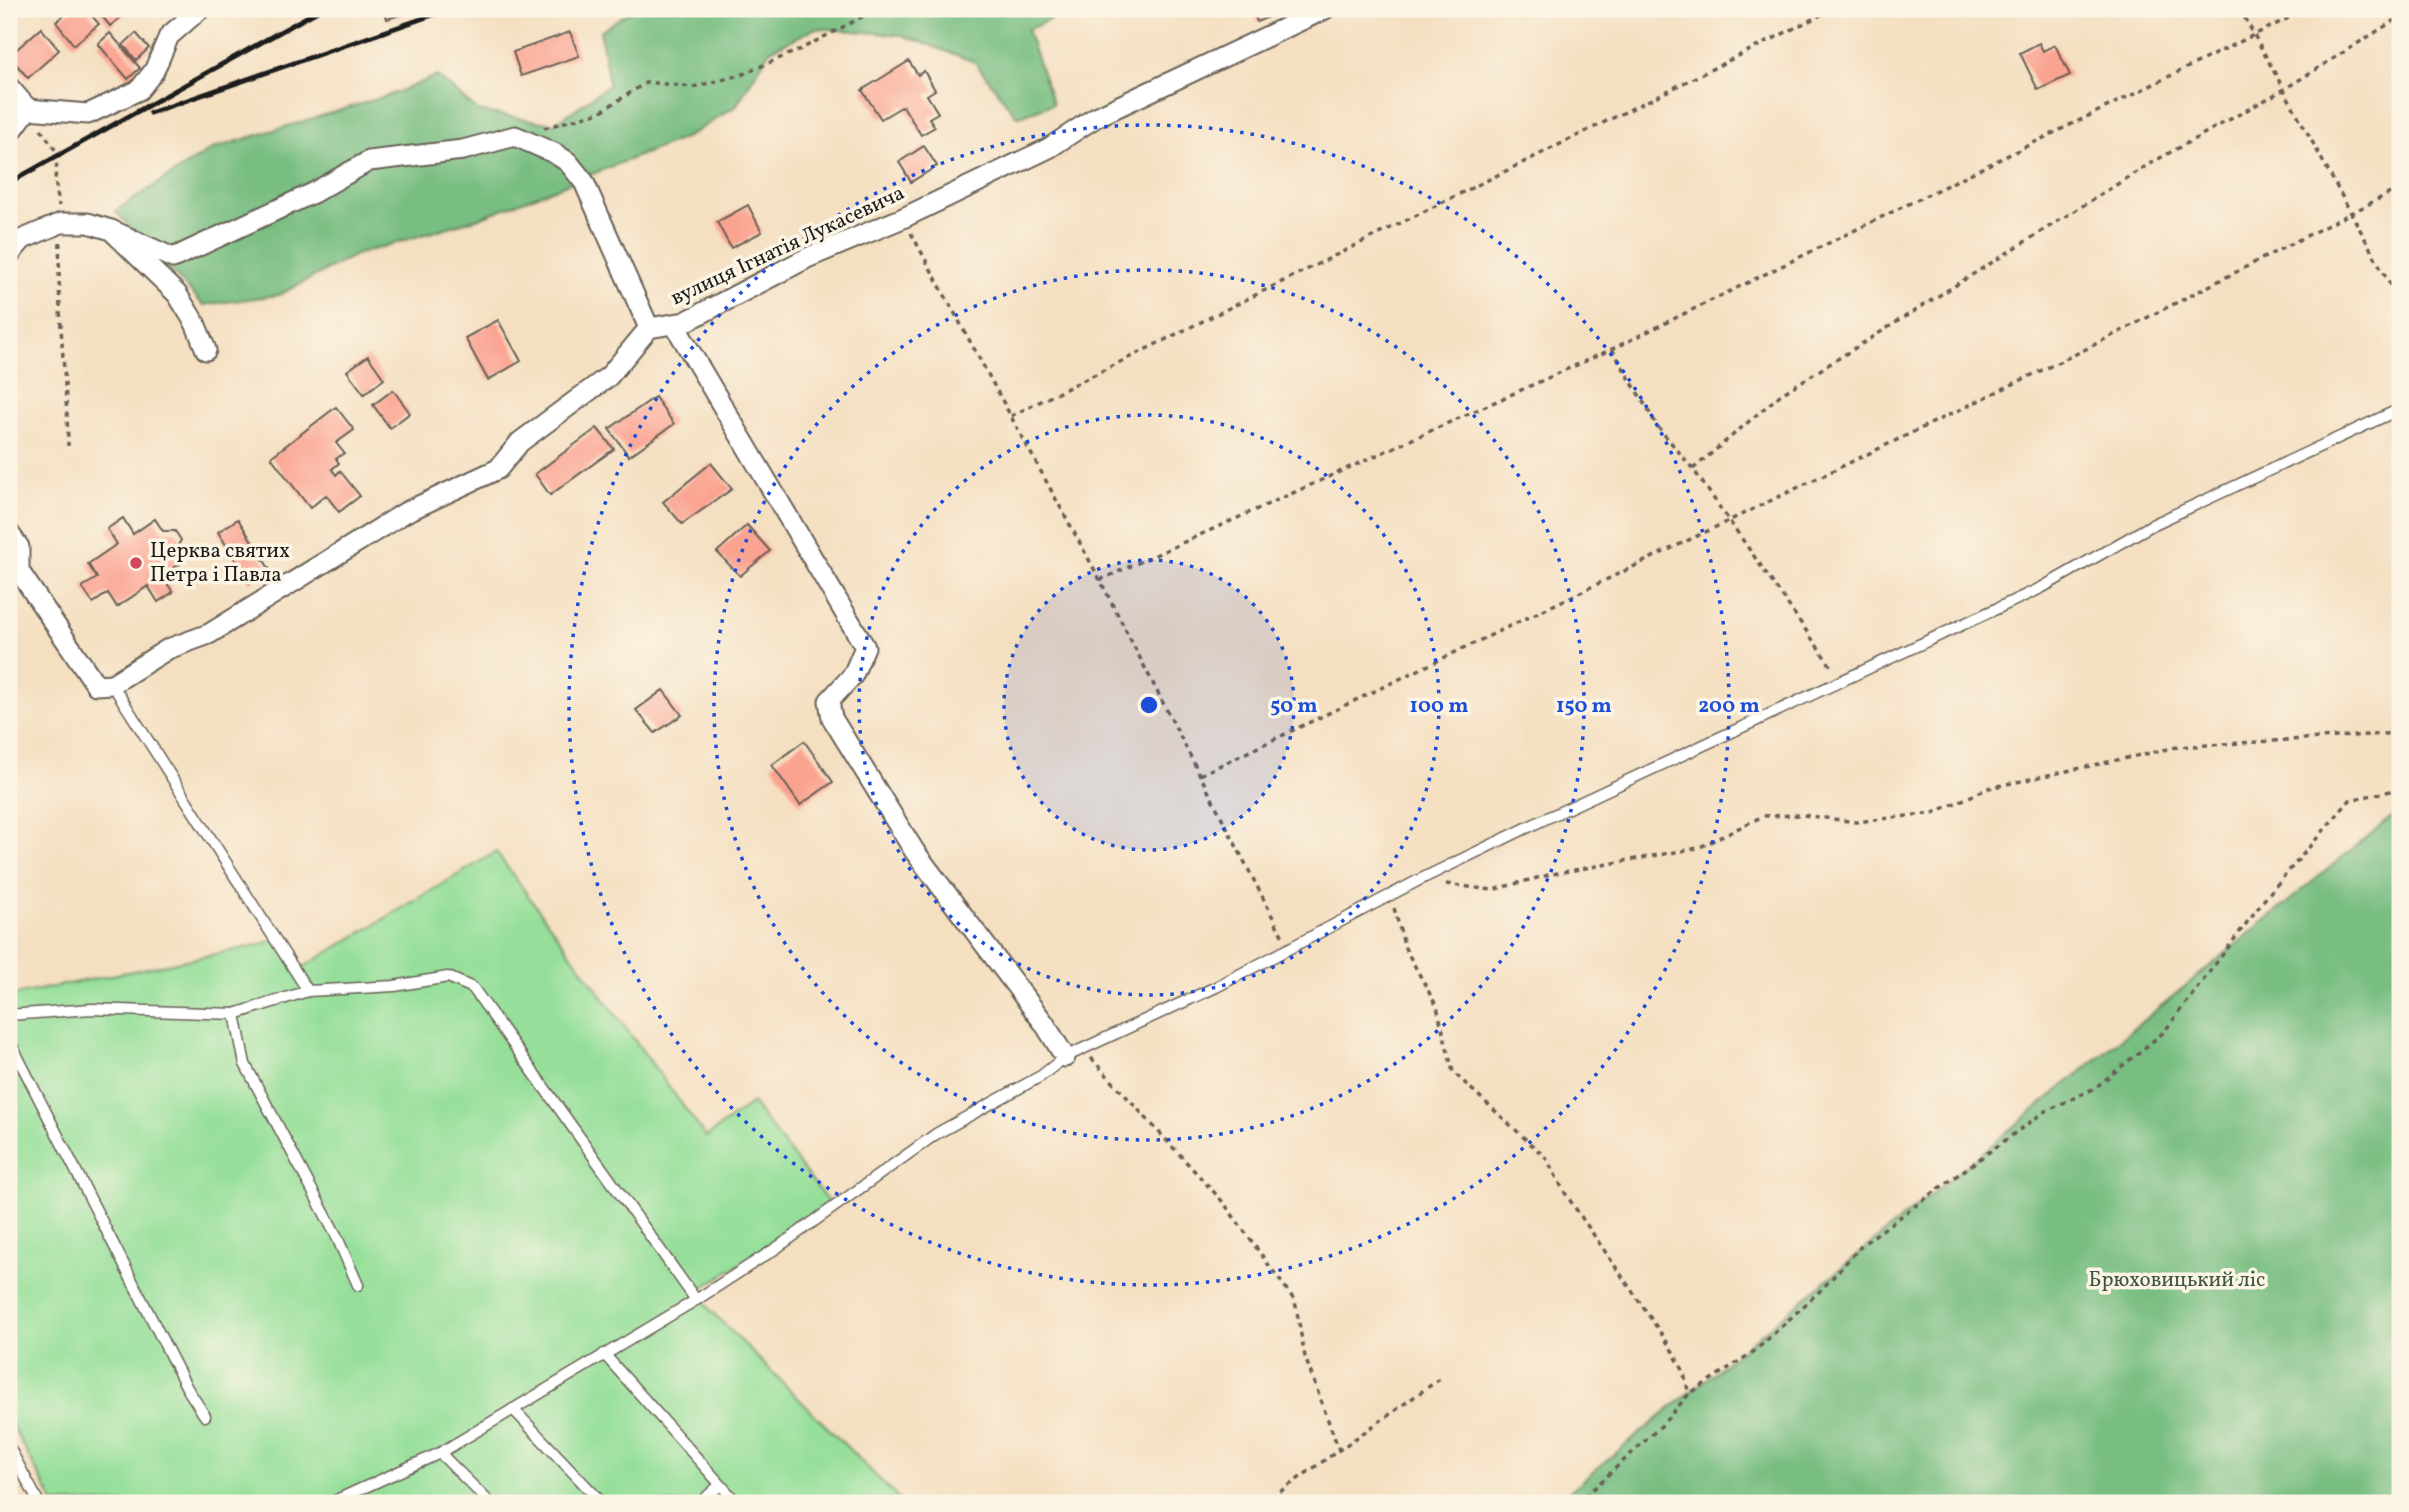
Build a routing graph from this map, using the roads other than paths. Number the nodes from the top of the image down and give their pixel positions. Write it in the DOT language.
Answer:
graph roads {
  1 [pos="200,9"];
  2 [pos="1325,9"];
  3 [pos="9,87"];
  4 [pos="28,109"];
  5 [pos="9,135"];
  6 [pos="111,230"];
  7 [pos="9,255"];
  8 [pos="674,324"];
  9 [pos="649,328"];
  10 [pos="206,351"];
  11 [pos="2400,409"];
  12 [pos="9,533"];
  13 [pos="112,684"];
  14 [pos="308,991"];
  15 [pos="235,1014"];
  16 [pos="9,1015"];
  17 [pos="9,1040"];
  18 [pos="1065,1056"];
  19 [pos="358,1284"];
  20 [pos="696,1300"];
  21 [pos="604,1354"];
  22 [pos="513,1409"];
  23 [pos="205,1416"];
  24 [pos="9,1447"];
  25 [pos="440,1453"];
  26 [pos="720,1485"];
  27 [pos="39,1503"];
  28 [pos="330,1503"];
  29 [pos="490,1503"];
  30 [pos="602,1503"];
  31 [pos="700,1503"];
  32 [pos="737,1503"];
  1 -- 4 [label="street"];
  2 -- 8 [label="street, вулиця Ігнатія Лукасевича"];
  3 -- 4 [label="street"];
  4 -- 5 [label="street"];
  6 -- 7 [label="street"];
  6 -- 9 [label="street"];
  6 -- 10 [label="street"];
  8 -- 9 [label="street, вулиця Ігнатія Лукасевича"];
  8 -- 18 [label="street"];
  9 -- 13 [label="street"];
  11 -- 18 [label="lane"];
  12 -- 13 [label="street"];
  13 -- 14 [label="lane"];
  14 -- 15 [label="lane"];
  14 -- 20 [label="lane"];
  15 -- 16 [label="lane"];
  15 -- 19 [label="lane"];
  17 -- 23 [label="lane"];
  18 -- 20 [label="lane"];
  20 -- 21 [label="lane"];
  21 -- 22 [label="lane"];
  21 -- 26 [label="lane"];
  22 -- 25 [label="lane"];
  22 -- 30 [label="lane"];
  24 -- 27 [label="lane"];
  25 -- 28 [label="lane"];
  25 -- 29 [label="lane"];
  26 -- 31 [label="lane"];
  26 -- 32 [label="lane"];
}
